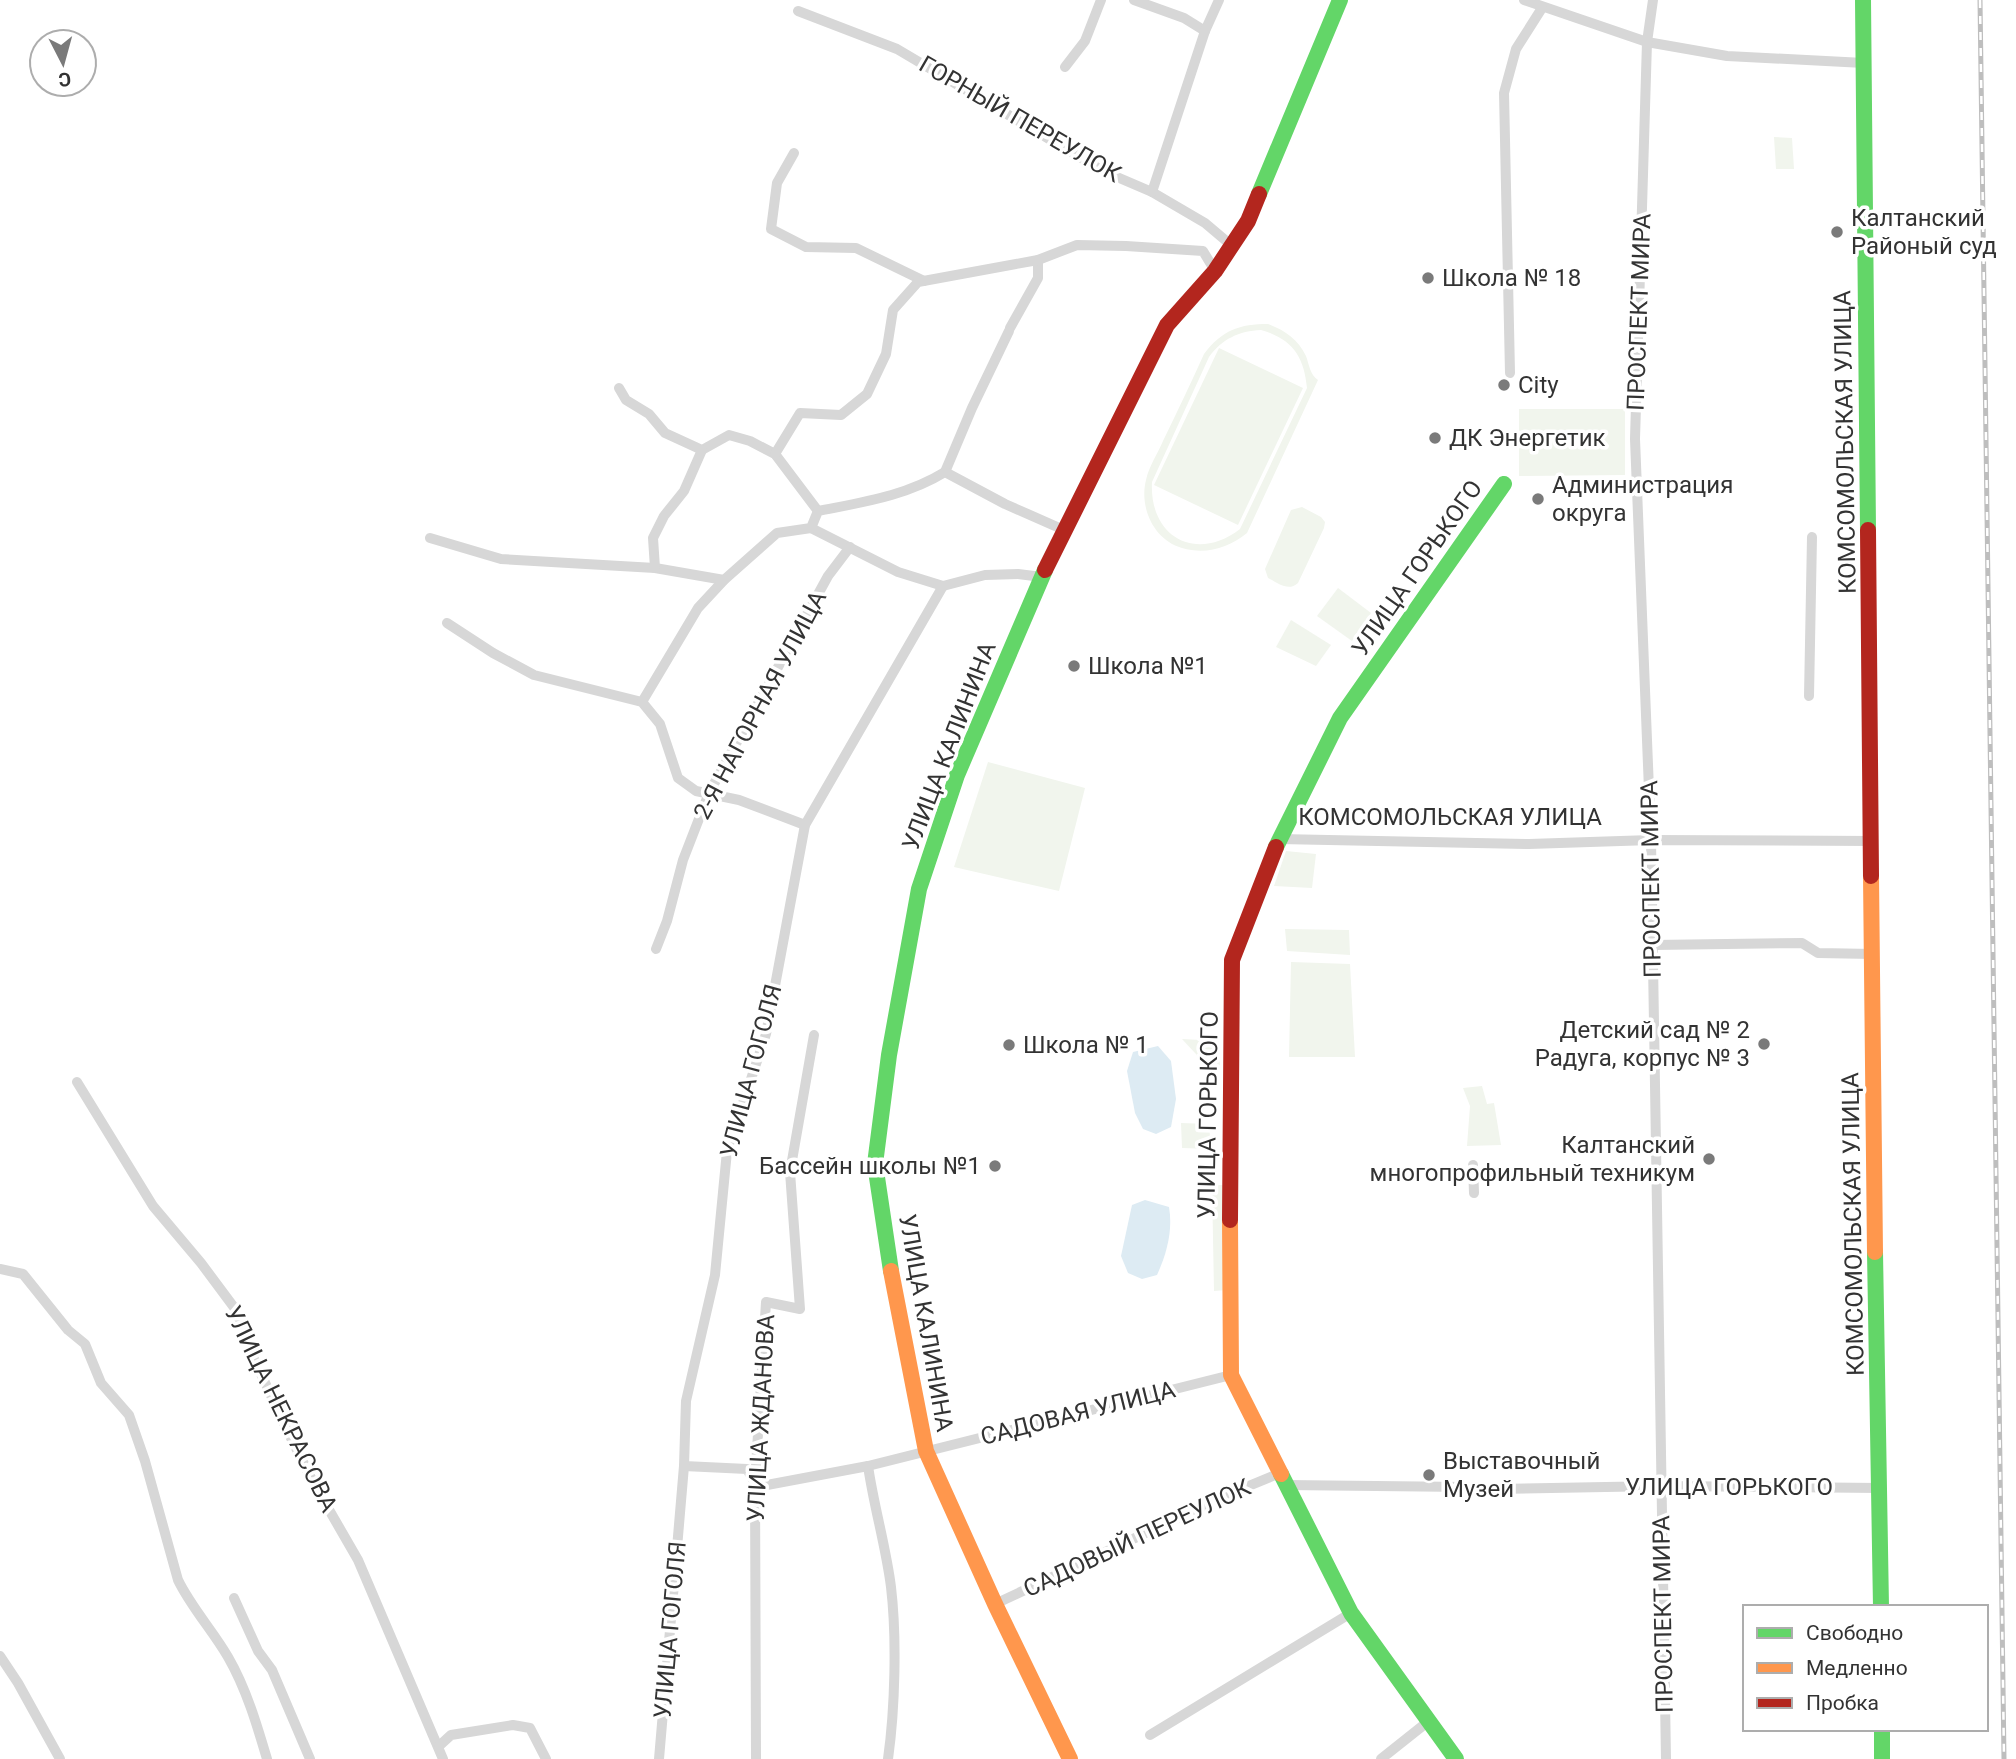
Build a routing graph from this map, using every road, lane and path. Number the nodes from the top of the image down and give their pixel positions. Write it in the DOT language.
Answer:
graph roads {
  1 [pos="1101,0"];
  2 [pos="1134,0"];
  3 [pos="1219,0"];
  4 [pos="1340,0"];
  5 [pos="1524,0"];
  6 [pos="1653,0"];
  7 [pos="1863,0"];
  8 [pos="1542,8"];
  9 [pos="799,11"];
  10 [pos="1205,31"];
  11 [pos="1647,43"];
  12 [pos="1864,63"];
  13 [pos="1065,67"];
  14 [pos="794,153"];
  15 [pos="1152,192"];
  16 [pos="1231,245"];
  17 [pos="1038,260"];
  18 [pos="1215,271"];
  19 [pos="924,281"];
  20 [pos="1510,373"];
  21 [pos="619,388"];
  22 [pos="702,450"];
  23 [pos="775,454"];
  24 [pos="945,472"];
  25 [pos="1504,484"];
  26 [pos="818,511"];
  27 [pos="811,528"];
  28 [pos="1064,530"];
  29 [pos="1812,537"];
  30 [pos="430,538"];
  31 [pos="850,547"];
  32 [pos="655,568"];
  33 [pos="1042,577"];
  34 [pos="724,580"];
  35 [pos="943,586"];
  36 [pos="447,623"];
  37 [pos="1809,696"];
  38 [pos="642,702"];
  39 [pos="709,793"];
  40 [pos="805,825"];
  41 [pos="1279,839"];
  42 [pos="1651,841"];
  43 [pos="1873,841"];
  44 [pos="1653,945"];
  45 [pos="656,949"];
  46 [pos="1873,954"];
  47 [pos="814,1035"];
  48 [pos="78,1082"];
  49 [pos="1473,1164"];
  50 [pos="1474,1193"];
  51 [pos="0,1269"];
  52 [pos="1231,1375"];
  53 [pos="926,1451"];
  54 [pos="684,1466"];
  55 [pos="868,1466"];
  56 [pos="1282,1479"];
  57 [pos="754,1483"];
  58 [pos="1660,1486"];
  59 [pos="1880,1488"];
  60 [pos="234,1598"];
  61 [pos="995,1604"];
  62 [pos="1881,1605"];
  63 [pos="1351,1613"];
  64 [pos="0,1656"];
  65 [pos="1430,1720"];
  66 [pos="1882,1731"];
  67 [pos="1150,1735"];
  68 [pos="439,1746"];
  69 [pos="60,1759"];
  70 [pos="267,1759"];
  71 [pos="310,1759"];
  72 [pos="443,1759"];
  73 [pos="546,1759"];
  74 [pos="659,1759"];
  75 [pos="756,1759"];
  76 [pos="888,1759"];
  77 [pos="1070,1759"];
  78 [pos="1381,1759"];
  79 [pos="1456,1759"];
  80 [pos="1666,1759"];
  81 [pos="1882,1759"];
  1 -- 13 [label="street"];
  2 -- 10 [label="street"];
  3 -- 10 [label="street"];
  4 -- 16 [label="street, УЛИЦА КАЛИНИНА"];
  5 -- 8 [label="street"];
  6 -- 11 [label="street, ПРОСПЕКТ МИРА"];
  7 -- 12 [label="street, КОМСОМОЛЬСКАЯ УЛИЦА"];
  8 -- 11 [label="street"];
  8 -- 20 [label="street"];
  9 -- 15 [label="street, ГОРНЫЙ ПЕРЕУЛОК"];
  10 -- 15 [label="street"];
  11 -- 12 [label="street"];
  11 -- 42 [label="street, ПРОСПЕКТ МИРА"];
  12 -- 43 [label="street, КОМСОМОЛЬСКАЯ УЛИЦА"];
  14 -- 19 [label="street"];
  15 -- 16 [label="street, ГОРНЫЙ ПЕРЕУЛОК"];
  16 -- 18 [label="street, УЛИЦА КАЛИНИНА"];
  17 -- 18 [label="street"];
  17 -- 19 [label="street"];
  17 -- 24 [label="street"];
  18 -- 28 [label="street, УЛИЦА КАЛИНИНА"];
  19 -- 23 [label="street"];
  21 -- 22 [label="street"];
  22 -- 23 [label="street"];
  22 -- 32 [label="street"];
  23 -- 26 [label="street"];
  24 -- 26 [label="street"];
  24 -- 28 [label="street"];
  25 -- 41 [label="street, УЛИЦА ГОРЬКОГО"];
  26 -- 27 [label="street"];
  27 -- 31 [label="street"];
  27 -- 34 [label="street"];
  28 -- 33 [label="street, УЛИЦА КАЛИНИНА"];
  29 -- 37 [label="street"];
  30 -- 32 [label="street"];
  31 -- 35 [label="street"];
  31 -- 39 [label="street, 2-Я НАГОРНАЯ УЛИЦА"];
  32 -- 34 [label="street"];
  33 -- 35 [label="street"];
  33 -- 53 [label="street, УЛИЦА КАЛИНИНА"];
  34 -- 38 [label="street"];
  35 -- 40 [label="street, УЛИЦА ГОГОЛЯ"];
  36 -- 38 [label="street"];
  38 -- 39 [label="street"];
  39 -- 40 [label="street"];
  39 -- 45 [label="street, 2-Я НАГОРНАЯ УЛИЦА"];
  40 -- 54 [label="street, УЛИЦА ГОГОЛЯ"];
  41 -- 42 [label="street, КОМСОМОЛЬСКАЯ УЛИЦА"];
  41 -- 52 [label="street, УЛИЦА ГОРЬКОГО"];
  42 -- 43 [label="street, КОМСОМОЛЬСКАЯ УЛИЦА"];
  42 -- 44 [label="street, ПРОСПЕКТ МИРА"];
  43 -- 46 [label="street, КОМСОМОЛЬСКАЯ УЛИЦА"];
  44 -- 46 [label="street"];
  44 -- 58 [label="street, ПРОСПЕКТ МИРА"];
  46 -- 59 [label="street, КОМСОМОЛЬСКАЯ УЛИЦА"];
  47 -- 57 [label="street, УЛИЦА ЖДАНОВА"];
  48 -- 68 [label="street, УЛИЦА НЕКРАСОВА"];
  49 -- 50 [label="street"];
  51 -- 70 [label="street"];
  52 -- 53 [label="street, САДОВАЯ УЛИЦА"];
  52 -- 56 [label="street, УЛИЦА ГОРЬКОГО"];
  53 -- 55 [label="street, САДОВАЯ УЛИЦА"];
  53 -- 61 [label="street, УЛИЦА КАЛИНИНА"];
  54 -- 57 [label="street"];
  54 -- 74 [label="street, УЛИЦА ГОГОЛЯ"];
  55 -- 57 [label="street, САДОВАЯ УЛИЦА"];
  55 -- 76 [label="street"];
  56 -- 58 [label="street, УЛИЦА ГОРЬКОГО"];
  56 -- 61 [label="street, САДОВЫЙ ПЕРЕУЛОК"];
  56 -- 63 [label="street, УЛИЦА ГОРЬКОГО"];
  57 -- 75 [label="street, УЛИЦА ЖДАНОВА"];
  58 -- 59 [label="street, УЛИЦА ГОРЬКОГО"];
  58 -- 80 [label="street, ПРОСПЕКТ МИРА"];
  59 -- 62 [label="street, КОМСОМОЛЬСКАЯ УЛИЦА"];
  60 -- 71 [label="street"];
  61 -- 77 [label="street, УЛИЦА КАЛИНИНА"];
  63 -- 65 [label="street, УЛИЦА ГОРЬКОГО"];
  63 -- 67 [label="street"];
  64 -- 69 [label="street"];
  65 -- 78 [label="street"];
  65 -- 79 [label="street, УЛИЦА ГОРЬКОГО"];
  66 -- 81 [label="street"];
  68 -- 72 [label="street, УЛИЦА НЕКРАСОВА"];
  68 -- 73 [label="street"];
}
